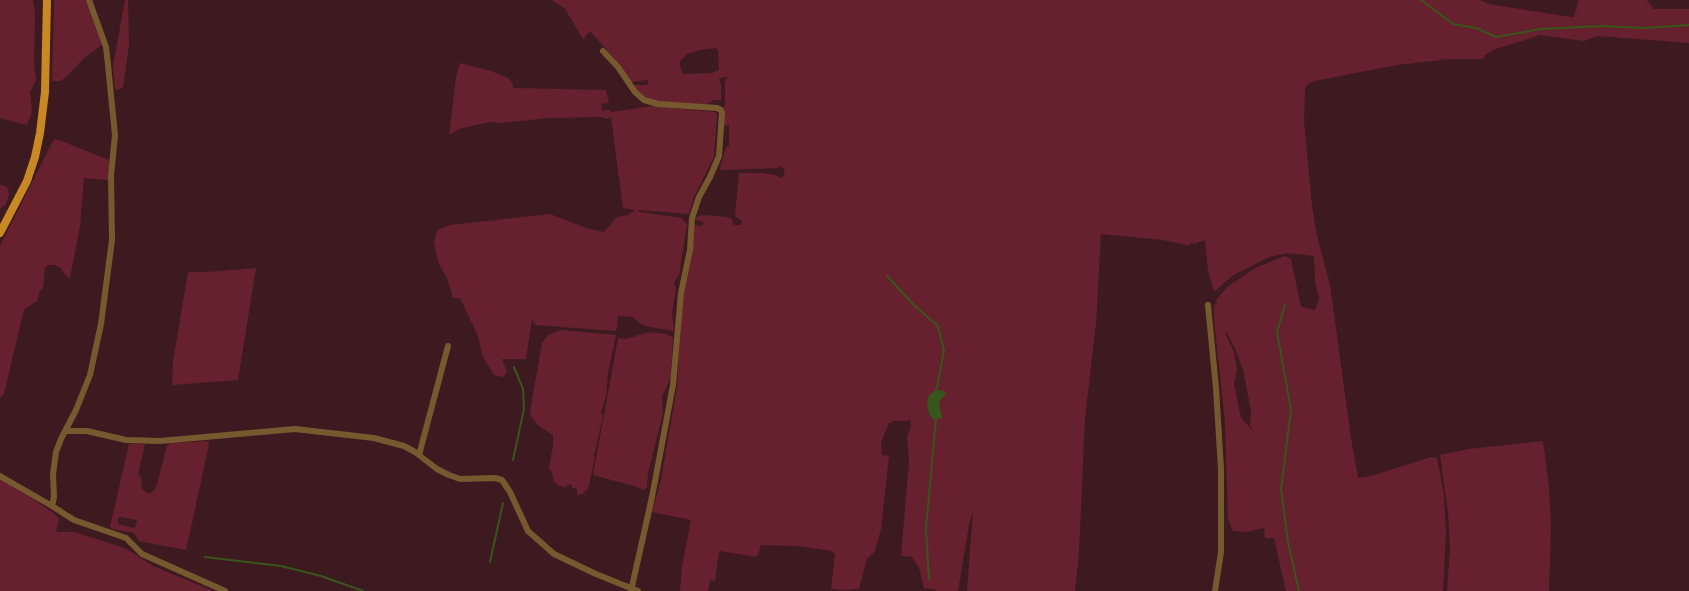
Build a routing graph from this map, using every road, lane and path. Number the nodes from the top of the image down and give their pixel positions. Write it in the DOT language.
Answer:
graph roads {
  1 [pos="47,0"];
  2 [pos="89,0"];
  3 [pos="603,51"];
  4 [pos="0,233"];
  5 [pos="1208,305"];
  6 [pos="448,346"];
  7 [pos="66,431"];
  8 [pos="419,455"];
  9 [pos="0,476"];
  10 [pos="52,506"];
  11 [pos="633,590"];
  12 [pos="225,591"];
  13 [pos="1214,591"];
  1 -- 4 [label="main road"];
  2 -- 7 [label="street"];
  3 -- 11 [label="street"];
  5 -- 13 [label="street"];
  6 -- 8 [label="street"];
  7 -- 8 [label="street"];
  7 -- 10 [label="street"];
  8 -- 11 [label="street"];
  9 -- 10 [label="street"];
  10 -- 12 [label="street"];
}
